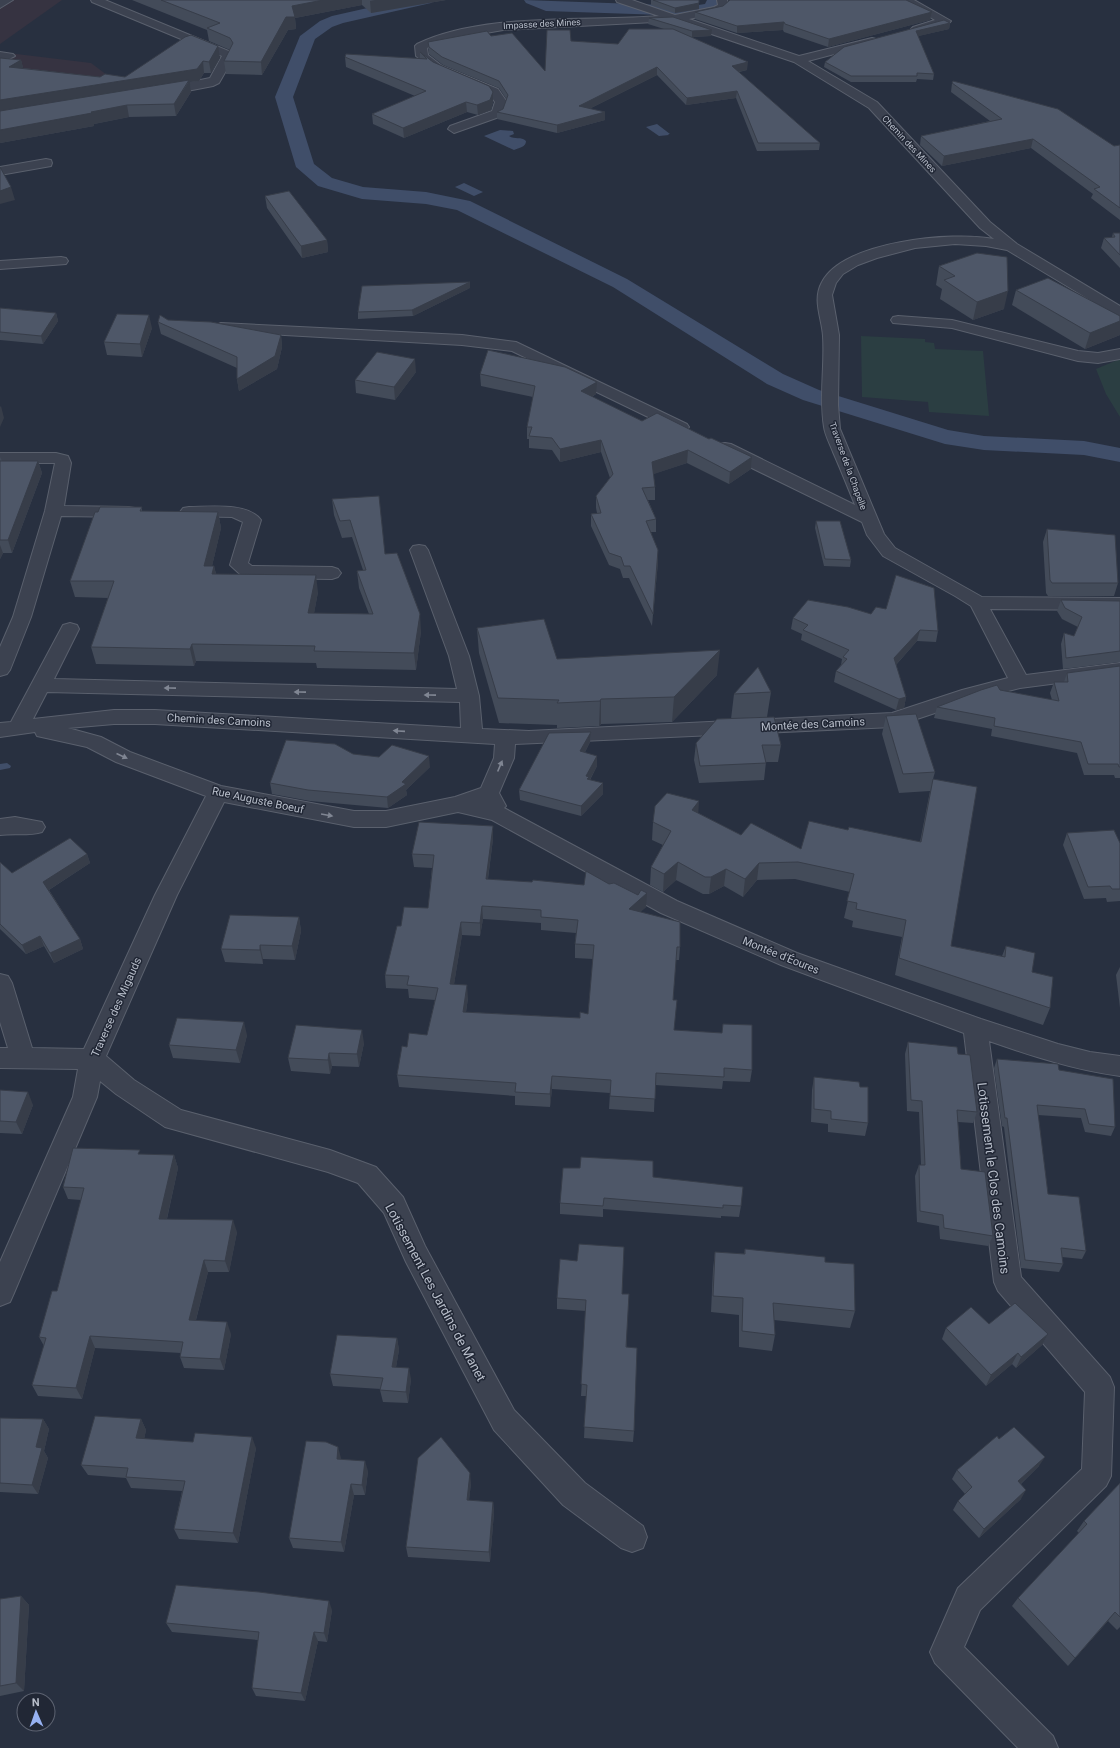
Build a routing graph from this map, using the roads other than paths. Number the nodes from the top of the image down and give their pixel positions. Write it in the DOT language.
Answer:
graph roads {
  1 [pos="8,0"];
  2 [pos="96,0"];
  3 [pos="621,0"];
  4 [pos="722,0"];
  5 [pos="906,0"];
  6 [pos="0,5"];
  7 [pos="668,15"];
  8 [pos="904,33"];
  9 [pos="881,38"];
  10 [pos="798,60"];
  11 [pos="150,94"];
  12 [pos="454,129"];
  13 [pos="46,164"];
  14 [pos="0,171"];
  15 [pos="1012,247"];
  16 [pos="61,261"];
  17 [pos="0,265"];
  18 [pos="1120,312"];
  19 [pos="898,320"];
  20 [pos="203,327"];
  21 [pos="1120,354"];
  22 [pos="694,433"];
  23 [pos="708,440"];
  24 [pos="0,458"];
  25 [pos="54,511"];
  26 [pos="148,512"];
  27 [pos="172,512"];
  28 [pos="867,518"];
  29 [pos="419,550"];
  30 [pos="332,573"];
  31 [pos="978,602"];
  32 [pos="1120,604"];
  33 [pos="70,629"];
  34 [pos="1120,669"];
  35 [pos="0,670"];
  36 [pos="1020,682"];
  37 [pos="41,685"];
  38 [pos="469,696"];
  39 [pos="114,717"];
  40 [pos="9,729"];
  41 [pos="472,736"];
  42 [pos="505,738"];
  43 [pos="94,742"];
  44 [pos="218,793"];
  45 [pos="489,793"];
  46 [pos="458,804"];
  47 [pos="498,814"];
  48 [pos="0,827"];
  49 [pos="34,827"];
  50 [pos="0,983"];
  51 [pos="975,1027"];
  52 [pos="12,1058"];
  53 [pos="92,1059"];
  54 [pos="1120,1066"];
  55 [pos="0,1293"];
  56 [pos="632,1537"];
  57 [pos="1041,1748"];
  1 -- 6 [label="street"];
  2 -- 11 [label="street"];
  3 -- 7 [label="street, Chemin des Mines"];
  4 -- 7 [label="street, Impasse des Mines"];
  5 -- 8 [label="street"];
  7 -- 10 [label="street, Chemin des Mines"];
  7 -- 12 [label="street, Impasse des Mines"];
  9 -- 10 [label="street"];
  10 -- 15 [label="street, Chemin des Mines"];
  13 -- 14 [label="street"];
  15 -- 18 [label="street, Chemin des Mines"];
  15 -- 28 [label="street, Traverse de la Chapelle"];
  16 -- 17 [label="street"];
  19 -- 21 [label="street"];
  20 -- 22 [label="street"];
  23 -- 28 [label="street"];
  24 -- 25 [label="street"];
  25 -- 26 [label="street"];
  25 -- 35 [label="street"];
  27 -- 30 [label="street"];
  28 -- 31 [label="street, Traverse de la Chapelle"];
  29 -- 38 [label="street"];
  31 -- 32 [label="street"];
  31 -- 36 [label="street"];
  33 -- 37 [label="street"];
  34 -- 36 [label="street, Montée des Camoins"];
  36 -- 42 [label="street, Montée des Camoins"];
  38 -- 37 [label="street, one-way"];
  37 -- 40 [label="street"];
  38 -- 41 [label="street"];
  39 -- 40 [label="street, Chemin des Camoins"];
  41 -- 39 [label="street, Chemin des Camoins, one-way"];
  39 -- 43 [label="street"];
  40 -- 43 [label="street, Rue Auguste Boeuf"];
  41 -- 42 [label="street, Montée des Camoins"];
  45 -- 42 [label="street, one-way"];
  43 -- 44 [label="street, Rue Auguste Boeuf, one-way"];
  44 -- 46 [label="street, Rue Auguste Boeuf, one-way"];
  44 -- 53 [label="street, Traverse des Migauds"];
  45 -- 46 [label="street, Rue Auguste Boeuf"];
  45 -- 47 [label="street"];
  46 -- 47 [label="street, Montée d'Éoures"];
  47 -- 51 [label="street, Montée d'Éoures"];
  48 -- 49 [label="street"];
  50 -- 52 [label="street"];
  51 -- 54 [label="street, Montée d'Éoures"];
  51 -- 57 [label="street, Lotissement le Clos des Camoins"];
  52 -- 53 [label="street"];
  53 -- 55 [label="street, Traverse des Migauds"];
  53 -- 56 [label="street, Lotissement Les Jardins de Manet"];
}
